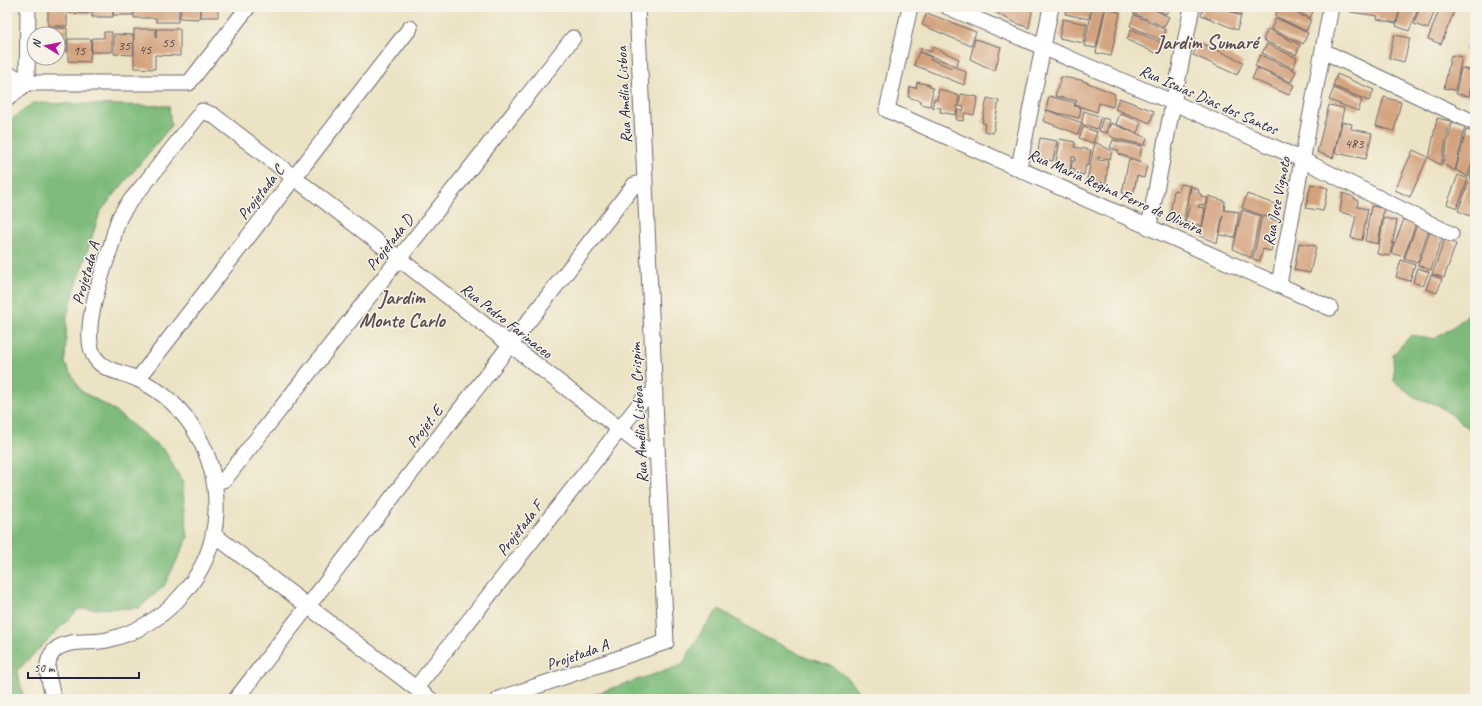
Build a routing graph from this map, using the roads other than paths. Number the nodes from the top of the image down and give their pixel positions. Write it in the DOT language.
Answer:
graph roads {
  1 [pos="28,7"];
  2 [pos="248,7"];
  3 [pos="637,7"];
  4 [pos="910,7"];
  5 [pos="948,7"];
  6 [pos="1051,7"];
  7 [pos="1192,7"];
  8 [pos="1331,7"];
  9 [pos="410,28"];
  10 [pos="573,38"];
  11 [pos="1043,48"];
  12 [pos="1323,51"];
  13 [pos="7,73"];
  14 [pos="27,83"];
  15 [pos="7,99"];
  16 [pos="1172,102"];
  17 [pos="202,111"];
  18 [pos="1475,123"];
  19 [pos="1302,160"];
  20 [pos="1019,168"];
  21 [pos="294,178"];
  22 [pos="645,182"];
  23 [pos="1149,226"];
  24 [pos="1452,234"];
  25 [pos="399,259"];
  26 [pos="1279,284"];
  27 [pos="1330,308"];
  28 [pos="510,345"];
  29 [pos="138,379"];
  30 [pos="655,394"];
  31 [pos="620,429"];
  32 [pos="657,452"];
  33 [pos="215,483"];
  34 [pos="213,534"];
  35 [pos="308,606"];
  36 [pos="666,642"];
  37 [pos="416,688"];
  38 [pos="54,699"];
  39 [pos="236,699"];
  40 [pos="430,699"];
  41 [pos="498,699"];
  1 -- 14 [label="street"];
  2 -- 14 [label="street"];
  3 -- 22 [label="street, Rua Amélia Lisboa"];
  4 -- 20 [label="street, Rua Maria Regina Ferro de Oliveira"];
  5 -- 11 [label="street, Rua Isaias Dias dos Santos"];
  6 -- 11 [label="street"];
  7 -- 16 [label="street"];
  8 -- 12 [label="street, Rua Jose Vignoto"];
  9 -- 21 [label="street, Projetada C"];
  10 -- 25 [label="street, Projetada D"];
  11 -- 16 [label="street, Rua Isaias Dias dos Santos"];
  11 -- 20 [label="street"];
  12 -- 18 [label="street"];
  12 -- 19 [label="street, Rua Jose Vignoto"];
  13 -- 14 [label="street"];
  14 -- 15 [label="street"];
  16 -- 19 [label="street, Rua Isaias Dias dos Santos"];
  16 -- 23 [label="street"];
  17 -- 21 [label="street, Rua Pedro Farinaceo"];
  17 -- 29 [label="street, Projetada A"];
  19 -- 24 [label="street, Rua Isaias Dias dos Santos"];
  19 -- 26 [label="street, Rua Jose Vignoto"];
  20 -- 23 [label="street, Rua Maria Regina Ferro de Oliveira"];
  21 -- 25 [label="street, Rua Pedro Farinaceo"];
  21 -- 29 [label="street, Projetada C"];
  22 -- 28 [label="street, Projet. E"];
  22 -- 30 [label="street, Rua Amélia Lisboa Crispim"];
  23 -- 26 [label="street, Rua Maria Regina Ferro de Oliveira"];
  25 -- 28 [label="street, Rua Pedro Farinaceo"];
  25 -- 33 [label="street, Projetada D"];
  26 -- 27 [label="street, Rua Maria Regina Ferro de Oliveira"];
  28 -- 31 [label="street, Rua Pedro Farinaceo"];
  28 -- 35 [label="street, Projet. E"];
  29 -- 33 [label="street, Projetada A"];
  30 -- 31 [label="street, Projetada F"];
  30 -- 32 [label="street, Rua Amélia Lisboa Crispim"];
  31 -- 32 [label="street, Rua Pedro Farinaceo"];
  31 -- 37 [label="street, Projetada F"];
  32 -- 36 [label="street, Rua Amélia Lisboa Crispim"];
  33 -- 34 [label="street, Projetada A"];
  34 -- 35 [label="street"];
  34 -- 38 [label="street, Projetada A"];
  35 -- 37 [label="street"];
  35 -- 39 [label="street, Projet. E"];
  36 -- 41 [label="street, Projetada A"];
  37 -- 40 [label="street"];
}
